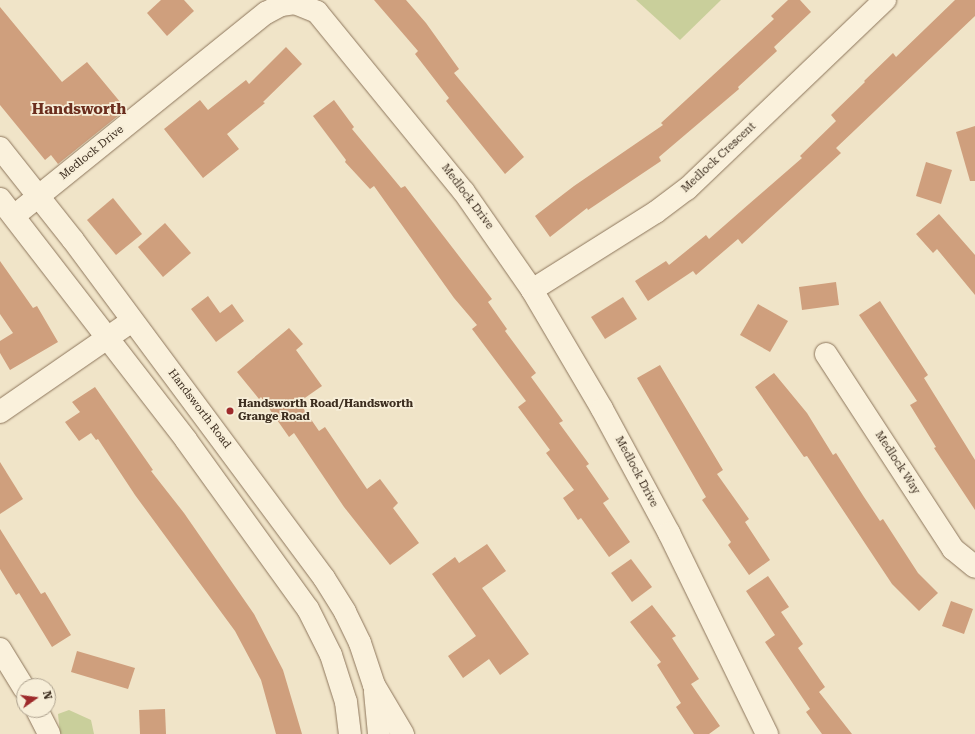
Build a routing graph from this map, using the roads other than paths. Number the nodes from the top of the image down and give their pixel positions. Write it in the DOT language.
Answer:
graph roads {
  1 [pos="885,0"];
  2 [pos="294,1"];
  3 [pos="0,148"];
  4 [pos="39,196"];
  5 [pos="0,199"];
  6 [pos="14,216"];
  7 [pos="532,290"];
  8 [pos="132,321"];
  9 [pos="107,339"];
  10 [pos="826,354"];
  11 [pos="0,412"];
  12 [pos="975,567"];
  13 [pos="0,649"];
  14 [pos="18,678"];
  15 [pos="374,684"];
  16 [pos="41,718"];
  17 [pos="49,734"];
  18 [pos="350,734"];
  19 [pos="379,734"];
  20 [pos="402,734"];
  21 [pos="767,734"];
  1 -- 7 [label="street, Medlock Crescent"];
  2 -- 4 [label="street, Medlock Drive"];
  2 -- 7 [label="street, Medlock Drive"];
  3 -- 4 [label="street, Handsworth Road"];
  4 -- 6 [label="street, Medlock Drive"];
  4 -- 8 [label="street, Handsworth Road"];
  5 -- 6 [label="street"];
  6 -- 9 [label="street"];
  7 -- 21 [label="street, Medlock Drive"];
  8 -- 9 [label="street"];
  8 -- 15 [label="street, Handsworth Road"];
  9 -- 11 [label="street"];
  9 -- 18 [label="street"];
  10 -- 12 [label="street, Medlock Way"];
  13 -- 14 [label="street"];
  15 -- 19 [label="street"];
  15 -- 20 [label="street"];
  16 -- 17 [label="street"];
}
